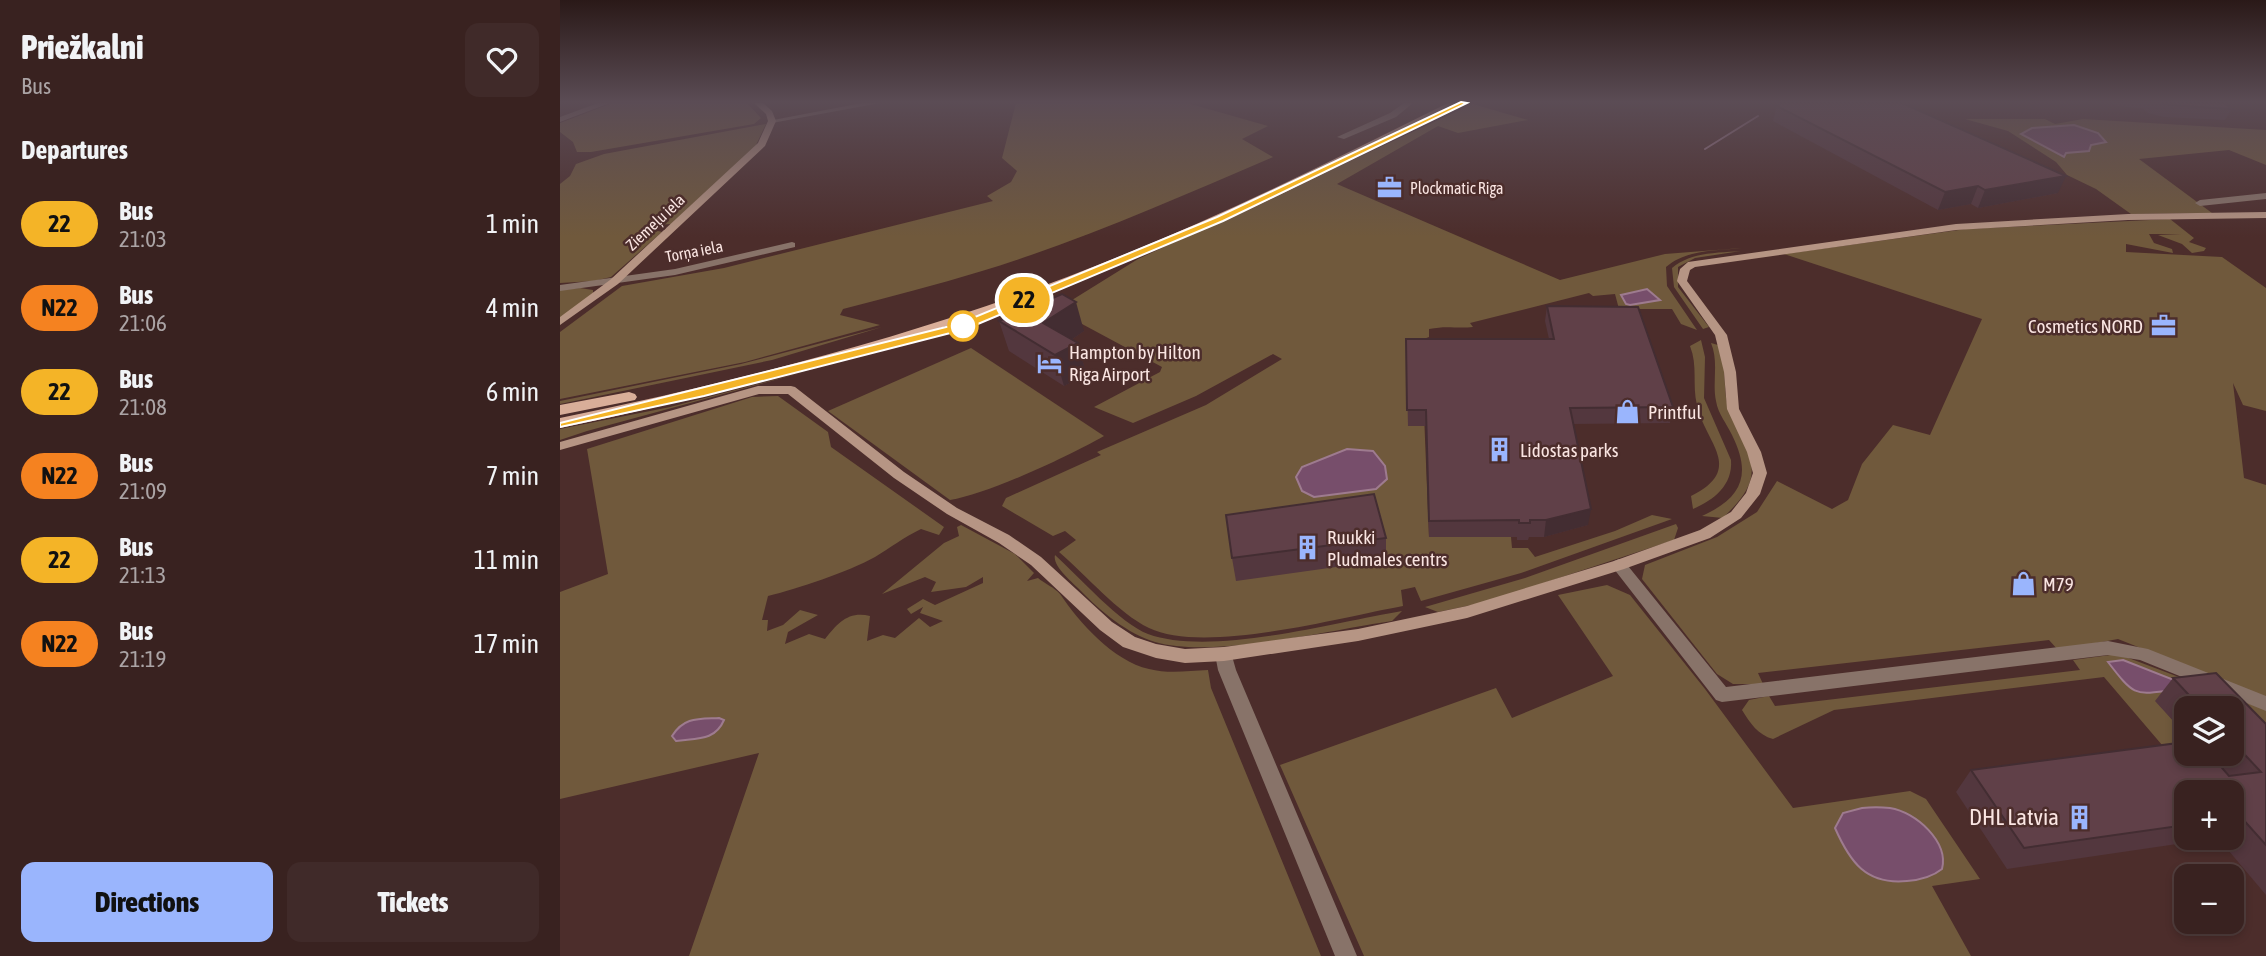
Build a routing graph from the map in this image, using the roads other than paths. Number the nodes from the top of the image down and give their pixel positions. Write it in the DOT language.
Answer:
graph roads {
  1 [pos="758,148"];
  2 [pos="1349,148"];
  3 [pos="1365,148"];
  4 [pos="2266,196"];
  5 [pos="2200,202"];
  6 [pos="2266,215"];
  7 [pos="792,246"];
  8 [pos="614,282"];
  9 [pos="560,288"];
  10 [pos="560,322"];
  11 [pos="560,410"];
  12 [pos="560,423"];
  13 [pos="560,446"];
  14 [pos="1619,565"];
  15 [pos="1224,654"];
  16 [pos="2266,704"];
  17 [pos="1346,956"];
  1 -- 8 [label="street, Ziemeļu iela"];
  2 -- 11 [label="main road"];
  3 -- 12 [label="main road"];
  4 -- 5 [label="street"];
  6 -- 14 [label="street"];
  7 -- 8 [label="street, Torņa iela"];
  8 -- 9 [label="street, Torņa iela"];
  8 -- 10 [label="street, Ziemeļu iela"];
  13 -- 15 [label="street"];
  14 -- 15 [label="street"];
  14 -- 16 [label="street"];
  15 -- 17 [label="street"];
}
